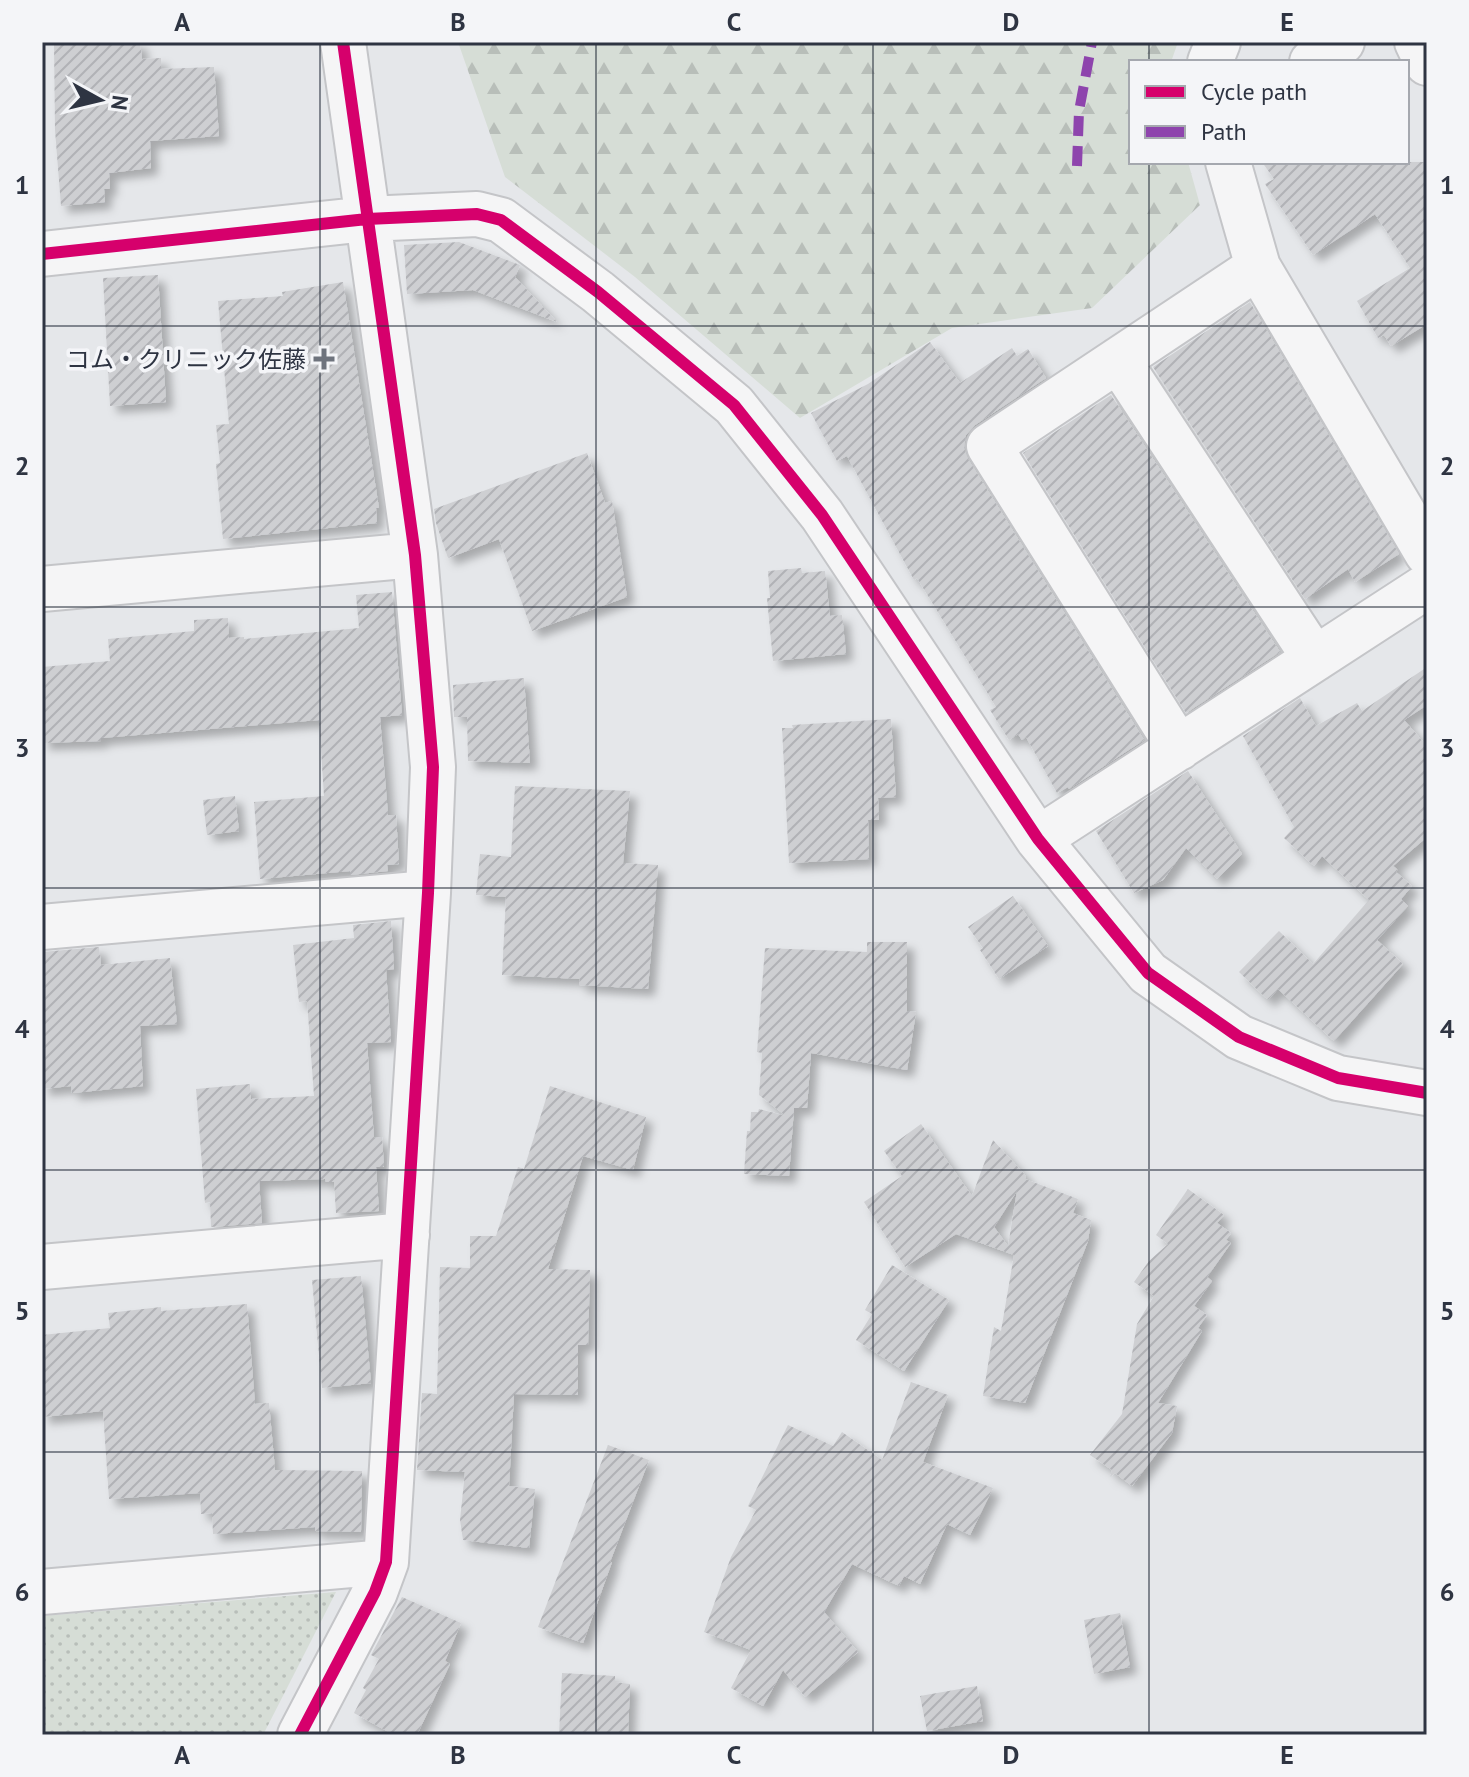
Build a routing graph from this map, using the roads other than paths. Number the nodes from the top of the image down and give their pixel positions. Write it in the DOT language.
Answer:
graph roads {
  1 [pos="343,42"];
  2 [pos="1342,42"];
  3 [pos="1417,42"];
  4 [pos="1315,60"];
  5 [pos="1427,63"];
  6 [pos="1229,164"];
  7 [pos="367,219"];
  8 [pos="42,254"];
  9 [pos="1258,267"];
  10 [pos="1118,360"];
  11 [pos="1427,553"];
  12 [pos="415,555"];
  13 [pos="1427,586"];
  14 [pos="42,589"];
  15 [pos="1315,659"];
  16 [pos="1179,748"];
  17 [pos="1038,839"];
  18 [pos="428,893"];
  19 [pos="42,927"];
  20 [pos="1427,1093"];
  21 [pos="407,1235"];
  22 [pos="42,1267"];
  23 [pos="386,1562"];
  24 [pos="42,1592"];
  25 [pos="300,1735"];
  1 -- 7 [label="street"];
  2 -- 4 [label="street"];
  3 -- 5 [label="street"];
  6 -- 9 [label="street"];
  7 -- 8 [label="street"];
  7 -- 12 [label="street"];
  7 -- 17 [label="street"];
  9 -- 10 [label="street"];
  9 -- 11 [label="street"];
  10 -- 15 [label="street"];
  10 -- 16 [label="street"];
  12 -- 14 [label="street"];
  12 -- 18 [label="street"];
  13 -- 15 [label="street"];
  15 -- 16 [label="street"];
  16 -- 17 [label="street"];
  17 -- 20 [label="street"];
  18 -- 19 [label="street"];
  18 -- 21 [label="street"];
  21 -- 22 [label="street"];
  21 -- 23 [label="street"];
  23 -- 24 [label="street"];
  23 -- 25 [label="street"];
}
